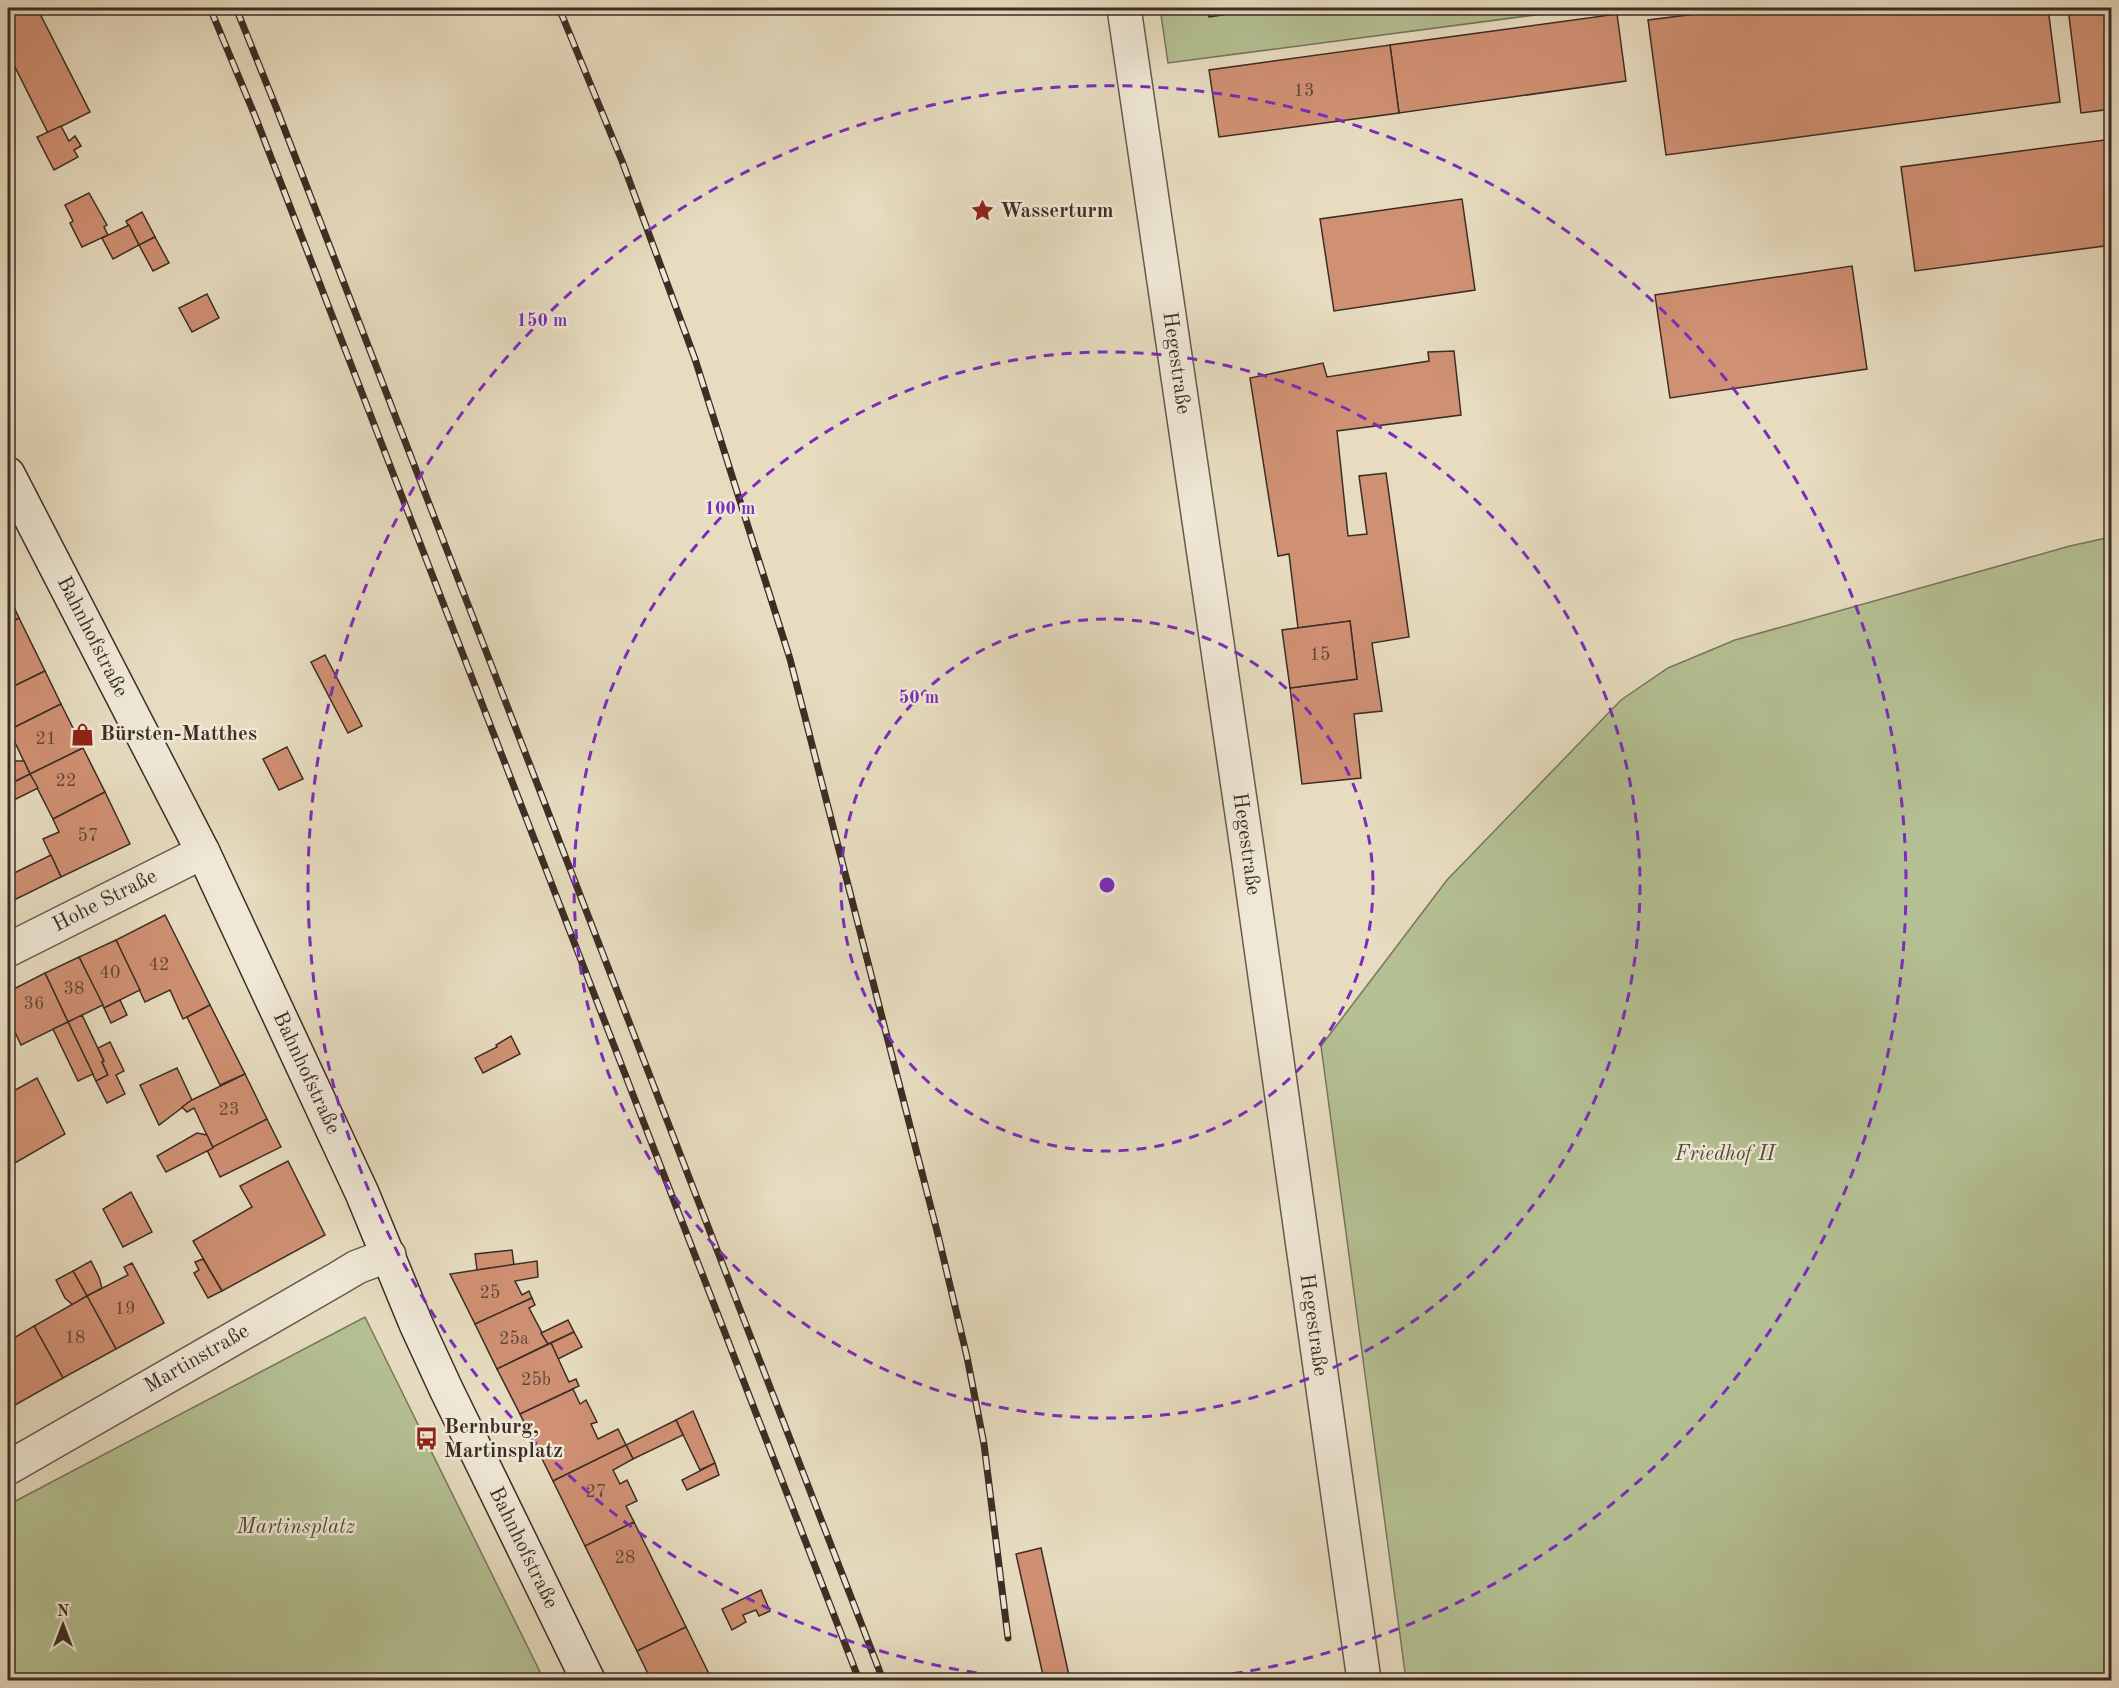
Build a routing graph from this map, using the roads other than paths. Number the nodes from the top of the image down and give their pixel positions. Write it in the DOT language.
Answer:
graph roads {
  1 [pos="1124,8"];
  2 [pos="8,474"];
  3 [pos="203,852"];
  4 [pos="8,950"];
  5 [pos="389,1255"];
  6 [pos="8,1468"];
  7 [pos="588,1680"];
  8 [pos="1364,1680"];
  1 -- 8 [label="street, Hegestraße"];
  2 -- 3 [label="street, Bahnhofstraße"];
  3 -- 4 [label="street, Hohe Straße"];
  3 -- 5 [label="street, Bahnhofstraße"];
  5 -- 6 [label="street, Martinstraße"];
  5 -- 7 [label="street, Bahnhofstraße"];
}
